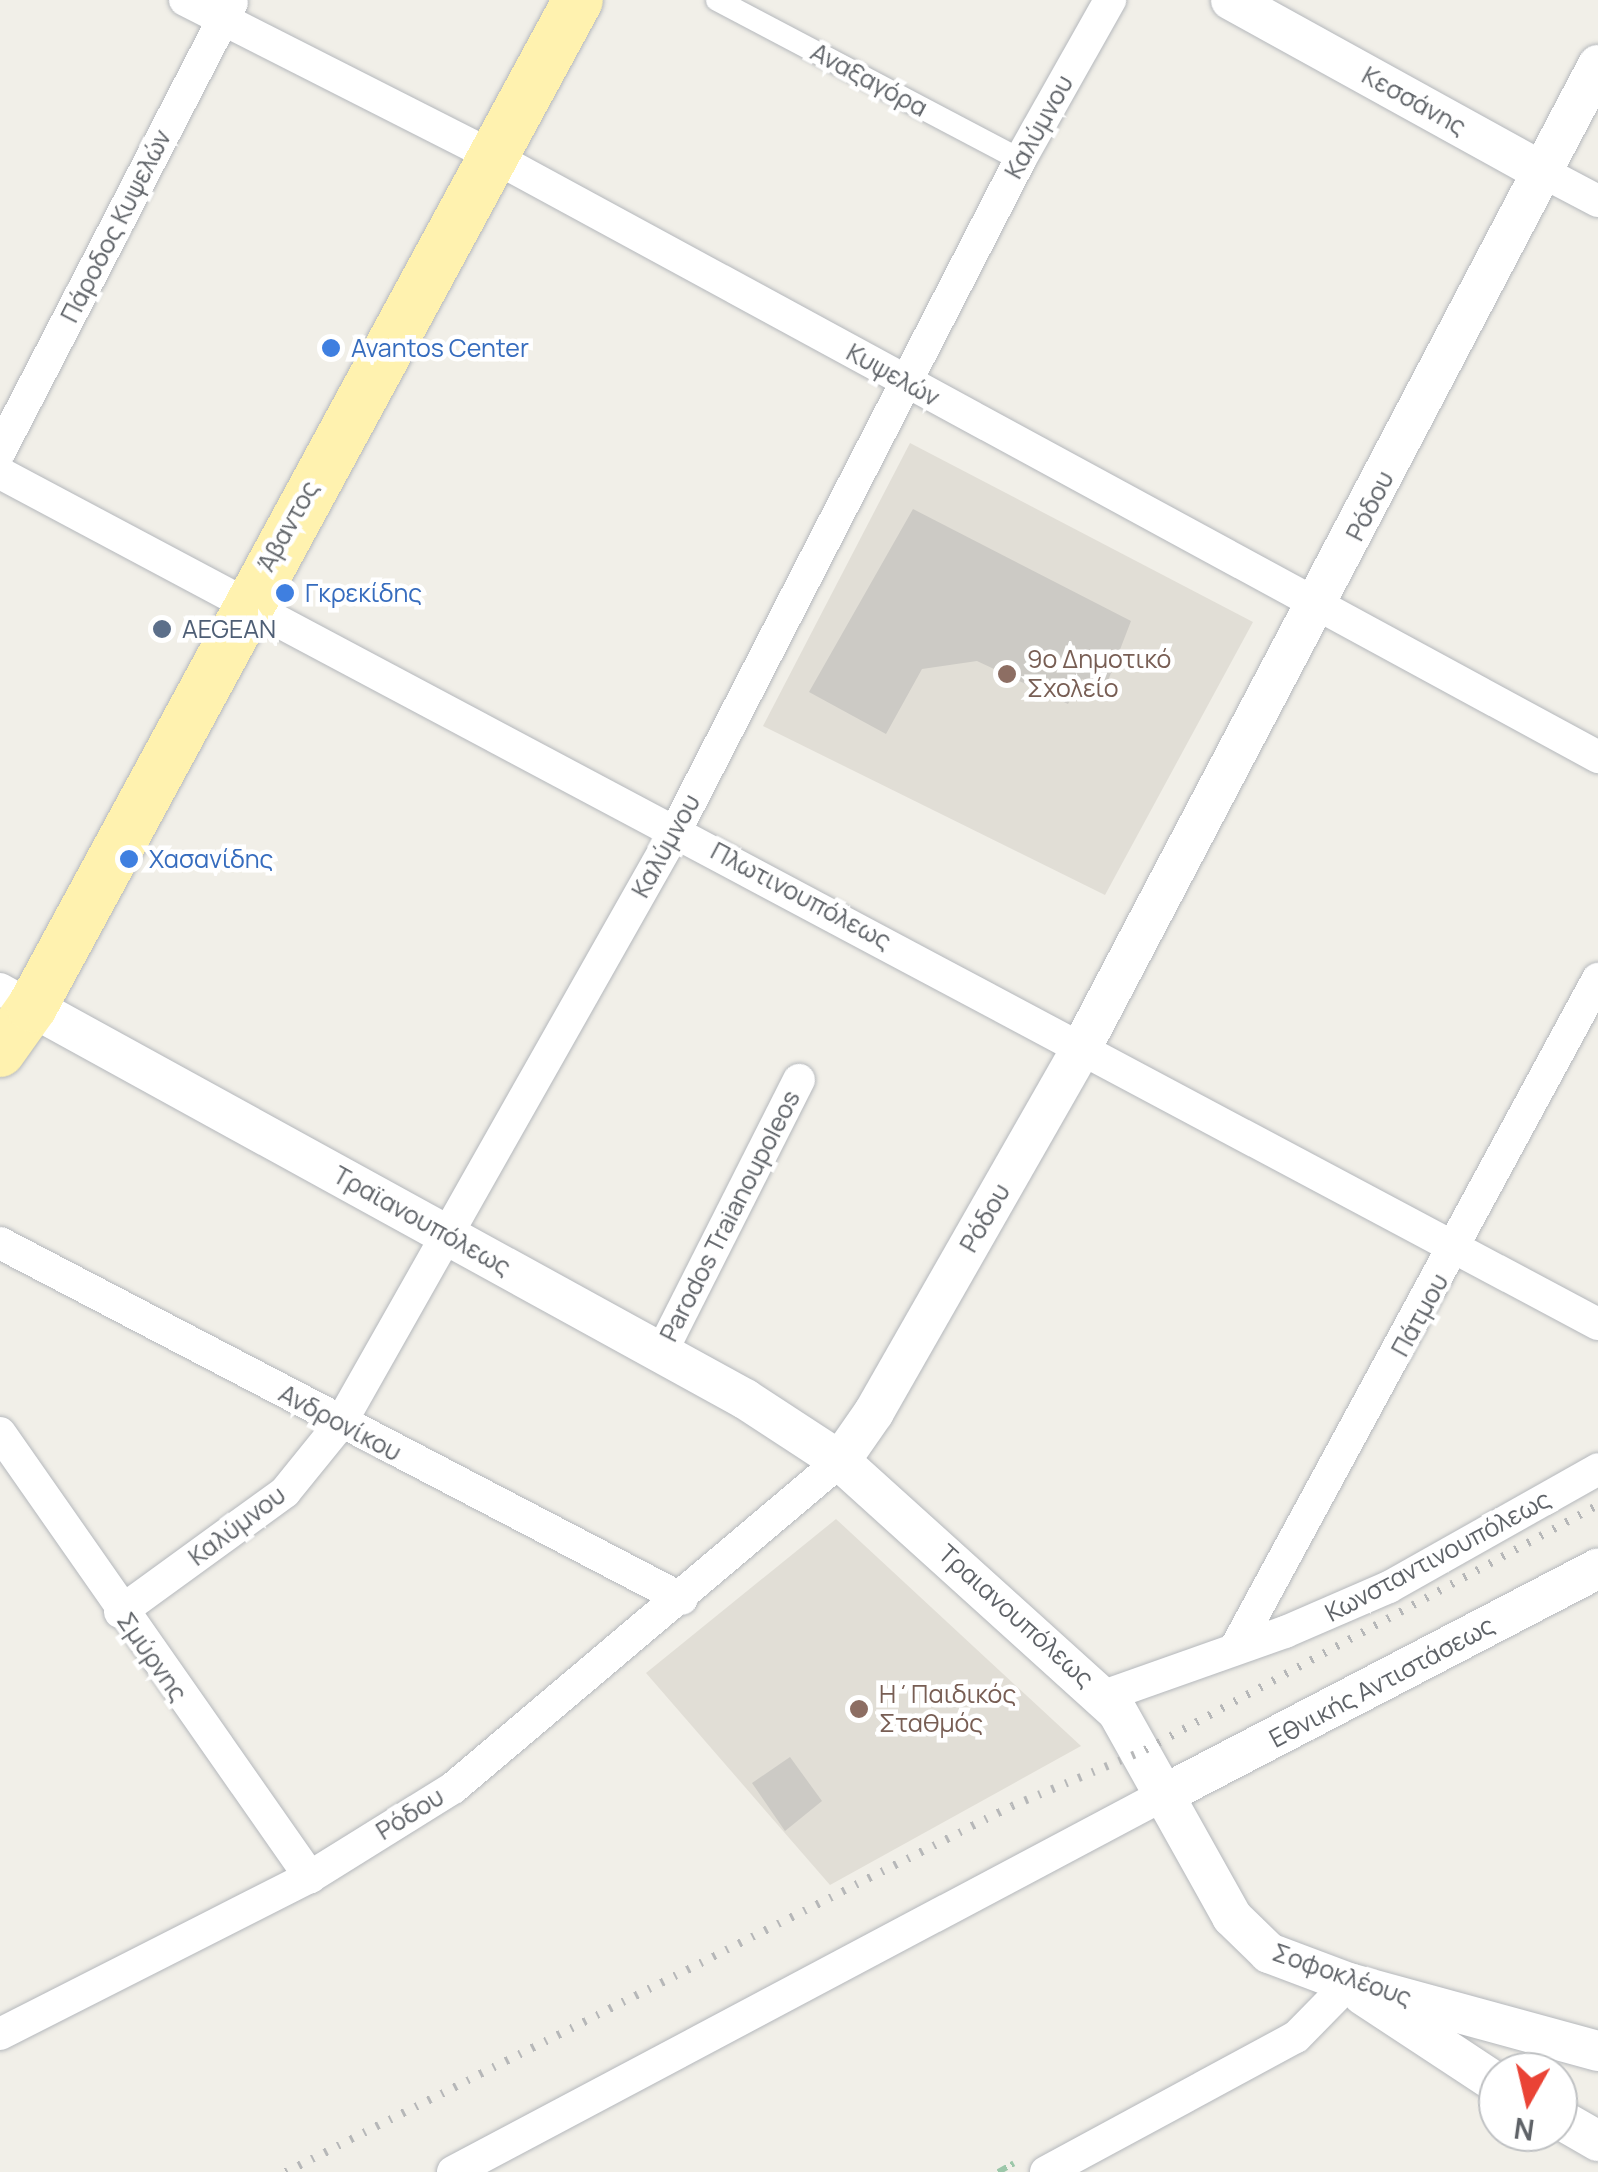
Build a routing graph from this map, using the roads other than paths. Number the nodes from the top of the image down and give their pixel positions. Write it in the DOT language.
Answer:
graph roads {
  1 [pos="185,0"];
  2 [pos="578,0"];
  3 [pos="717,0"];
  4 [pos="1110,0"];
  5 [pos="1231,0"];
  6 [pos="228,10"];
  7 [pos="1598,66"];
  8 [pos="494,157"];
  9 [pos="1020,160"];
  10 [pos="1542,170"];
  11 [pos="1598,201"];
  12 [pos="906,382"];
  13 [pos="0,452"];
  14 [pos="0,473"];
  15 [pos="246,603"];
  16 [pos="1319,605"];
  17 [pos="1598,757"];
  18 [pos="676,830"];
  19 [pos="1598,979"];
  20 [pos="16,998"];
  21 [pos="1084,1046"];
  22 [pos="0,1052"];
  23 [pos="799,1080"];
  24 [pos="444,1234"];
  25 [pos="0,1243"];
  26 [pos="1457,1247"];
  27 [pos="1598,1324"];
  28 [pos="661,1352"];
  29 [pos="340,1424"];
  30 [pos="0,1433"];
  31 [pos="840,1461"];
  32 [pos="1598,1468"];
  33 [pos="1598,1569"];
  34 [pos="682,1599"];
  35 [pos="120,1612"];
  36 [pos="1236,1647"];
  37 [pos="1104,1696"];
  38 [pos="1165,1794"];
  39 [pos="310,1877"];
  40 [pos="1348,1982"];
  41 [pos="0,2034"];
  42 [pos="1598,2051"];
  43 [pos="1478,2072"];
  44 [pos="453,2172"];
  45 [pos="1046,2172"];
  1 -- 6 [label="street, Κυψελών"];
  2 -- 8 [label="main road, Άβαντος"];
  3 -- 9 [label="street, Αναξαγόρα"];
  4 -- 9 [label="street, Καλύμνου"];
  5 -- 10 [label="street, Κεσσάνης"];
  6 -- 8 [label="street, Κυψελών"];
  6 -- 13 [label="street, Πάροδος Κυψελών"];
  7 -- 10 [label="street, Ρόδου"];
  8 -- 12 [label="street, Κυψελών"];
  8 -- 15 [label="main road, Άβαντος"];
  9 -- 12 [label="street, Καλύμνου"];
  10 -- 11 [label="street, Κεσσάνης"];
  10 -- 16 [label="street, Ρόδου"];
  12 -- 16 [label="street, Κυψελών"];
  12 -- 18 [label="street, Καλύμνου"];
  14 -- 15 [label="street, Πλωτινουπόλεως"];
  15 -- 18 [label="street, Πλωτινουπόλεως"];
  15 -- 20 [label="main road, Άβαντος"];
  16 -- 17 [label="street, Κυψελών"];
  16 -- 21 [label="street, Ρόδου"];
  18 -- 21 [label="street, Πλωτινουπόλεως"];
  18 -- 24 [label="street, Καλύμνου"];
  19 -- 26 [label="street, Πάτμου"];
  20 -- 22 [label="main road, Άβαντος"];
  20 -- 24 [label="street, Τραϊανουπόλεως"];
  21 -- 26 [label="street, Πλωτινουπόλεως"];
  21 -- 31 [label="street, Ρόδου"];
  23 -- 28 [label="street, Parodos Traianoupoleos"];
  24 -- 28 [label="street, Τραϊανουπόλεως"];
  24 -- 29 [label="street, Καλύμνου"];
  25 -- 29 [label="street, Ανδρονίκου"];
  26 -- 27 [label="street, Πλωτινουπόλεως"];
  26 -- 36 [label="street, Πάτμου"];
  28 -- 31 [label="street, Τραϊανουπόλεως"];
  29 -- 34 [label="street, Ανδρονίκου"];
  29 -- 35 [label="street, Καλύμνου"];
  30 -- 35 [label="street, Σμύρνης"];
  31 -- 34 [label="street, Ρόδου"];
  31 -- 37 [label="street, Τραιανουπόλεως"];
  32 -- 36 [label="street, Κωνσταντινουπόλεως"];
  33 -- 38 [label="street, Εθνικής Αντιστάσεως"];
  34 -- 39 [label="street, Ρόδου"];
  35 -- 39 [label="street, Σμύρνης"];
  36 -- 37 [label="street, Κωνσταντινουπόλεως"];
  37 -- 38 [label="street, Τραιανουπόλεως"];
  38 -- 40 [label="street, Σοφοκλέους"];
  38 -- 44 [label="street"];
  39 -- 41 [label="street, Ρόδου"];
  40 -- 42 [label="street, Σοφοκλέους"];
  40 -- 43 [label="street"];
  40 -- 45 [label="street"];
}
